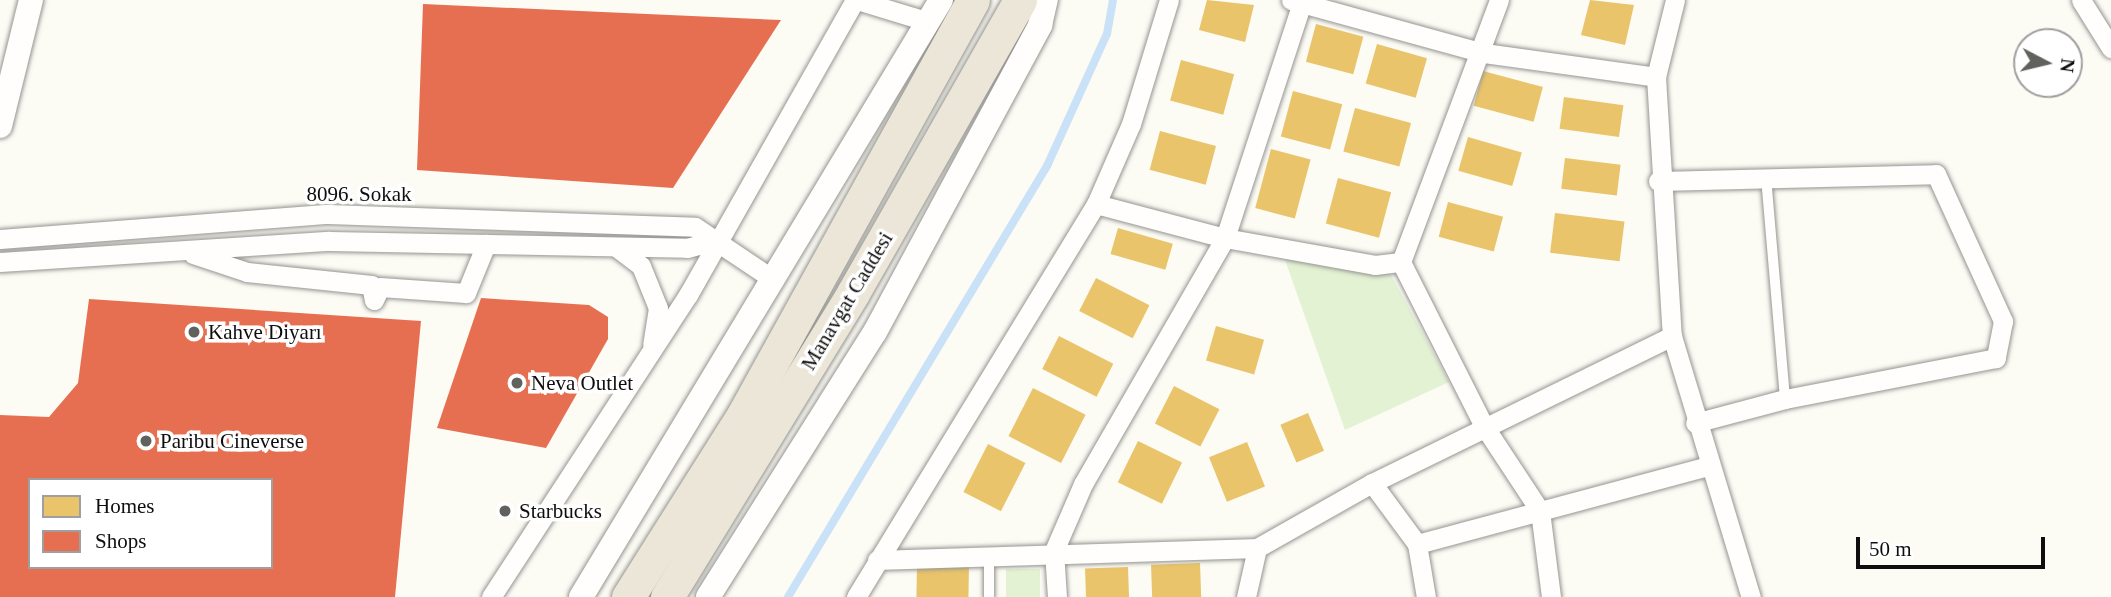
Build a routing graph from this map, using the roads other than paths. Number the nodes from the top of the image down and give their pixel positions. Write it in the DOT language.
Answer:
graph roads {
  1 [pos="31,0"];
  2 [pos="856,0"];
  3 [pos="941,0"];
  4 [pos="973,0"];
  5 [pos="1020,0"];
  6 [pos="1046,0"];
  7 [pos="1168,0"];
  8 [pos="1499,0"];
  9 [pos="1675,0"];
  10 [pos="2081,0"];
  11 [pos="1299,1"];
  12 [pos="929,22"];
  13 [pos="2111,48"];
  14 [pos="1484,53"];
  15 [pos="1656,77"];
  16 [pos="0,126"];
  17 [pos="1766,177"];
  18 [pos="1658,181"];
  19 [pos="1096,204"];
  20 [pos="1225,237"];
  21 [pos="0,239"];
  22 [pos="716,242"];
  23 [pos="486,244"];
  24 [pos="616,247"];
  25 [pos="182,251"];
  26 [pos="0,262"];
  27 [pos="1401,262"];
  28 [pos="774,280"];
  29 [pos="1672,336"];
  30 [pos="651,351"];
  31 [pos="1785,398"];
  32 [pos="1695,423"];
  33 [pos="1484,426"];
  34 [pos="1709,466"];
  35 [pos="1372,483"];
  36 [pos="1540,512"];
  37 [pos="1417,544"];
  38 [pos="1257,548"];
  39 [pos="1054,551"];
  40 [pos="989,557"];
  41 [pos="877,560"];
  42 [pos="491,597"];
  43 [pos="580,597"];
  44 [pos="628,597"];
  45 [pos="667,597"];
  46 [pos="708,597"];
  47 [pos="856,597"];
  48 [pos="989,597"];
  49 [pos="1057,597"];
  50 [pos="1246,597"];
  51 [pos="1426,597"];
  52 [pos="1551,597"];
  53 [pos="1751,597"];
  1 -- 16 [label="street"];
  2 -- 12 [label="street"];
  2 -- 22 [label="street"];
  3 -- 12 [label="street"];
  4 -- 44 [label="highway, Manavgat Caddesi"];
  5 -- 45 [label="highway, Manavgat Caddesi"];
  6 -- 46 [label="street"];
  7 -- 19 [label="street"];
  8 -- 14 [label="street"];
  9 -- 15 [label="street"];
  10 -- 13 [label="street"];
  11 -- 14 [label="street"];
  11 -- 20 [label="street"];
  12 -- 28 [label="street"];
  14 -- 15 [label="street"];
  14 -- 27 [label="street"];
  15 -- 18 [label="street"];
  17 -- 18 [label="street"];
  17 -- 31 [label="lane"];
  17 -- 31 [label="street"];
  18 -- 29 [label="street"];
  19 -- 20 [label="street"];
  19 -- 41 [label="street"];
  20 -- 27 [label="street"];
  20 -- 39 [label="street"];
  21 -- 22 [label="street, 8096. Sokak"];
  22 -- 24 [label="street"];
  22 -- 28 [label="street, 8096. Sokak"];
  22 -- 30 [label="street"];
  23 -- 24 [label="street"];
  23 -- 25 [label="street"];
  23 -- 25 [label="street"];
  24 -- 30 [label="street"];
  25 -- 26 [label="street"];
  27 -- 33 [label="street"];
  28 -- 43 [label="street"];
  29 -- 32 [label="street"];
  29 -- 33 [label="street"];
  30 -- 42 [label="street"];
  31 -- 32 [label="street"];
  32 -- 34 [label="street"];
  33 -- 35 [label="street"];
  33 -- 36 [label="street"];
  34 -- 36 [label="street"];
  34 -- 53 [label="street"];
  35 -- 37 [label="street"];
  35 -- 38 [label="street"];
  36 -- 37 [label="street"];
  36 -- 52 [label="street"];
  37 -- 51 [label="street"];
  38 -- 39 [label="street"];
  38 -- 50 [label="street"];
  39 -- 40 [label="street"];
  39 -- 49 [label="street"];
  40 -- 41 [label="street"];
  40 -- 48 [label="lane"];
  41 -- 47 [label="street"];
}
